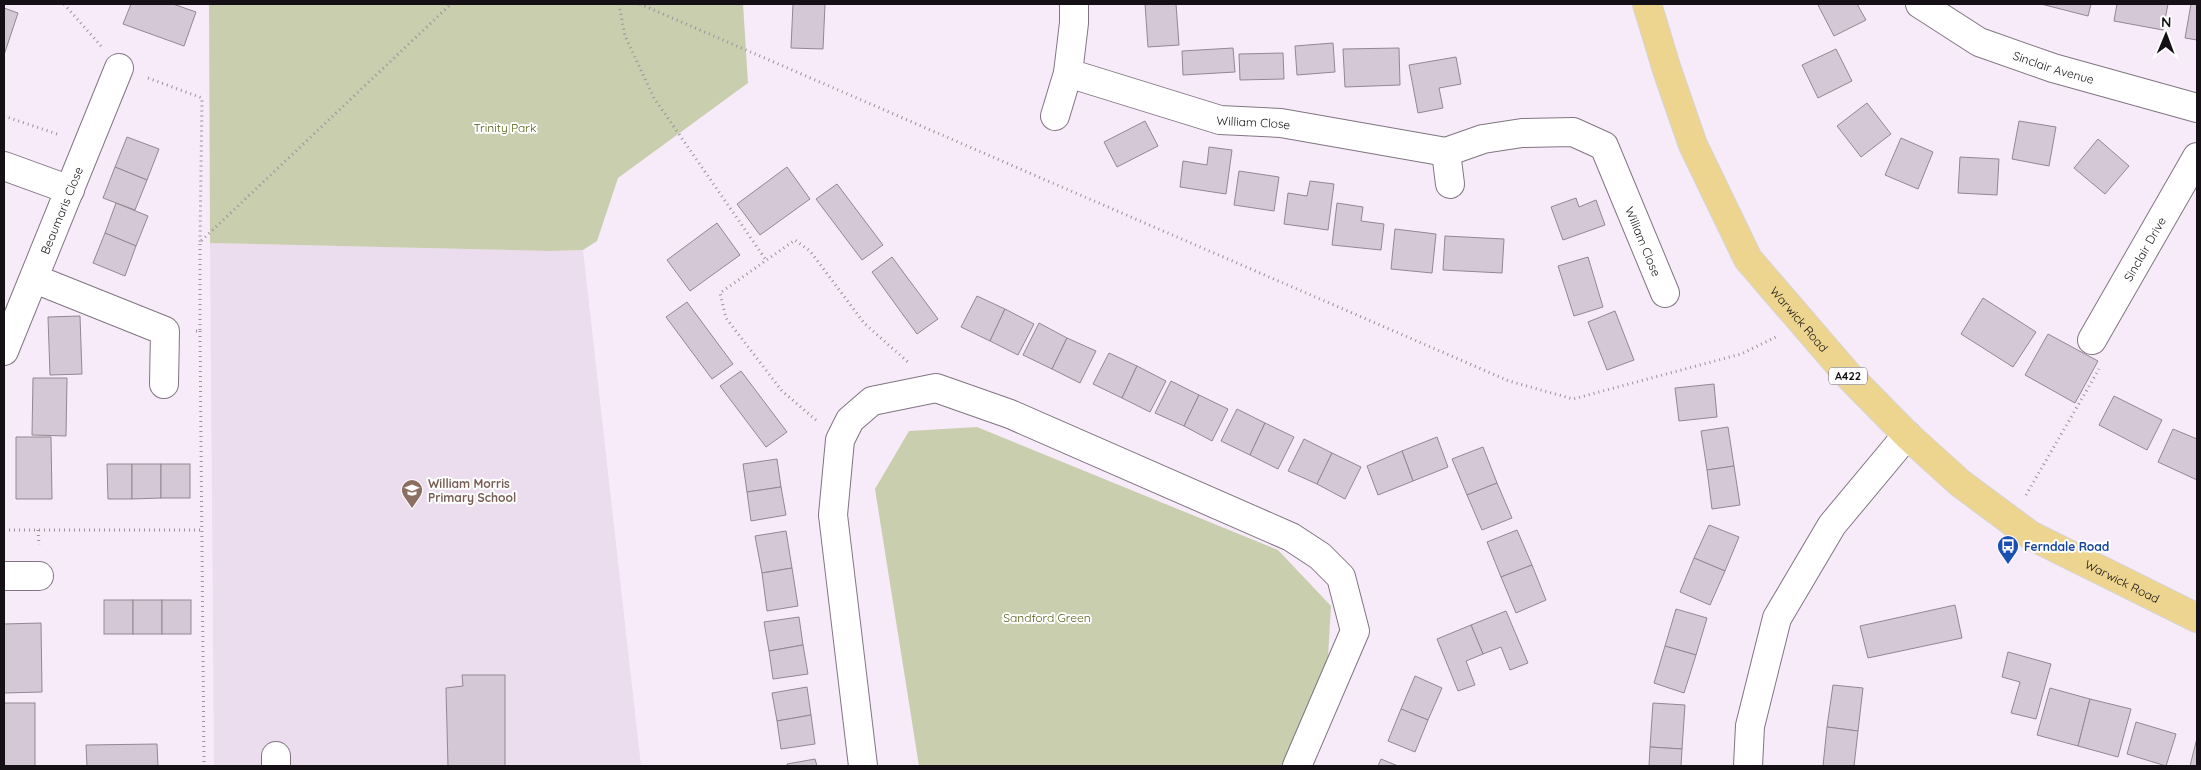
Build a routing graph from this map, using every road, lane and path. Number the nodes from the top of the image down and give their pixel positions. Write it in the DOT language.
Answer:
graph roads {
  1 [pos="64,4"];
  2 [pos="451,4"];
  3 [pos="619,4"];
  4 [pos="640,4"];
  5 [pos="1074,4"];
  6 [pos="1647,4"];
  7 [pos="1920,4"];
  8 [pos="119,68"];
  9 [pos="1068,73"];
  10 [pos="2197,108"];
  11 [pos="4,116"];
  12 [pos="1055,116"];
  13 [pos="88,145"];
  14 [pos="1446,152"];
  15 [pos="2197,157"];
  16 [pos="4,166"];
  17 [pos="1450,184"];
  18 [pos="70,190"];
  19 [pos="200,242"];
  20 [pos="766,260"];
  21 [pos="35,279"];
  22 [pos="1665,293"];
  23 [pos="1804,323"];
  24 [pos="165,331"];
  25 [pos="200,331"];
  26 [pos="2092,340"];
  27 [pos="4,351"];
  28 [pos="164,384"];
  29 [pos="936,388"];
  30 [pos="1907,435"];
  31 [pos="840,440"];
  32 [pos="2010,521"];
  33 [pos="4,530"];
  34 [pos="202,530"];
  35 [pos="4,576"];
  36 [pos="39,576"];
  37 [pos="2197,618"];
  38 [pos="204,766"];
  39 [pos="863,766"];
  40 [pos="1297,766"];
  41 [pos="1748,766"];
  1 -- 8 [label="path"];
  2 -- 19 [label="path"];
  3 -- 20 [label="path"];
  4 -- 23 [label="path"];
  5 -- 9 [label="street"];
  6 -- 23 [label="main road, Warwick Road / A422"];
  7 -- 10 [label="street, Sinclair Avenue"];
  8 -- 13 [label="street, Beaumaris Close"];
  8 -- 19 [label="path"];
  9 -- 12 [label="street"];
  9 -- 14 [label="street, William Close"];
  11 -- 13 [label="path"];
  13 -- 18 [label="street, Beaumaris Close"];
  14 -- 17 [label="street"];
  14 -- 22 [label="street, William Close"];
  15 -- 26 [label="street, Sinclair Drive"];
  16 -- 18 [label="street"];
  18 -- 21 [label="street, Beaumaris Close"];
  19 -- 25 [label="path"];
  20 -- 29 [label="path"];
  20 -- 31 [label="path"];
  21 -- 24 [label="street"];
  21 -- 27 [label="street, Beaumaris Close"];
  23 -- 30 [label="main road, Warwick Road / A422"];
  24 -- 25 [label="path"];
  24 -- 28 [label="street"];
  25 -- 34 [label="path"];
  26 -- 32 [label="path"];
  29 -- 31 [label="street"];
  29 -- 40 [label="street"];
  30 -- 32 [label="main road, Warwick Road / A422"];
  30 -- 41 [label="street"];
  31 -- 39 [label="street"];
  32 -- 37 [label="main road, Warwick Road / A422"];
  33 -- 34 [label="path"];
  34 -- 38 [label="path"];
  35 -- 36 [label="street"];
}
